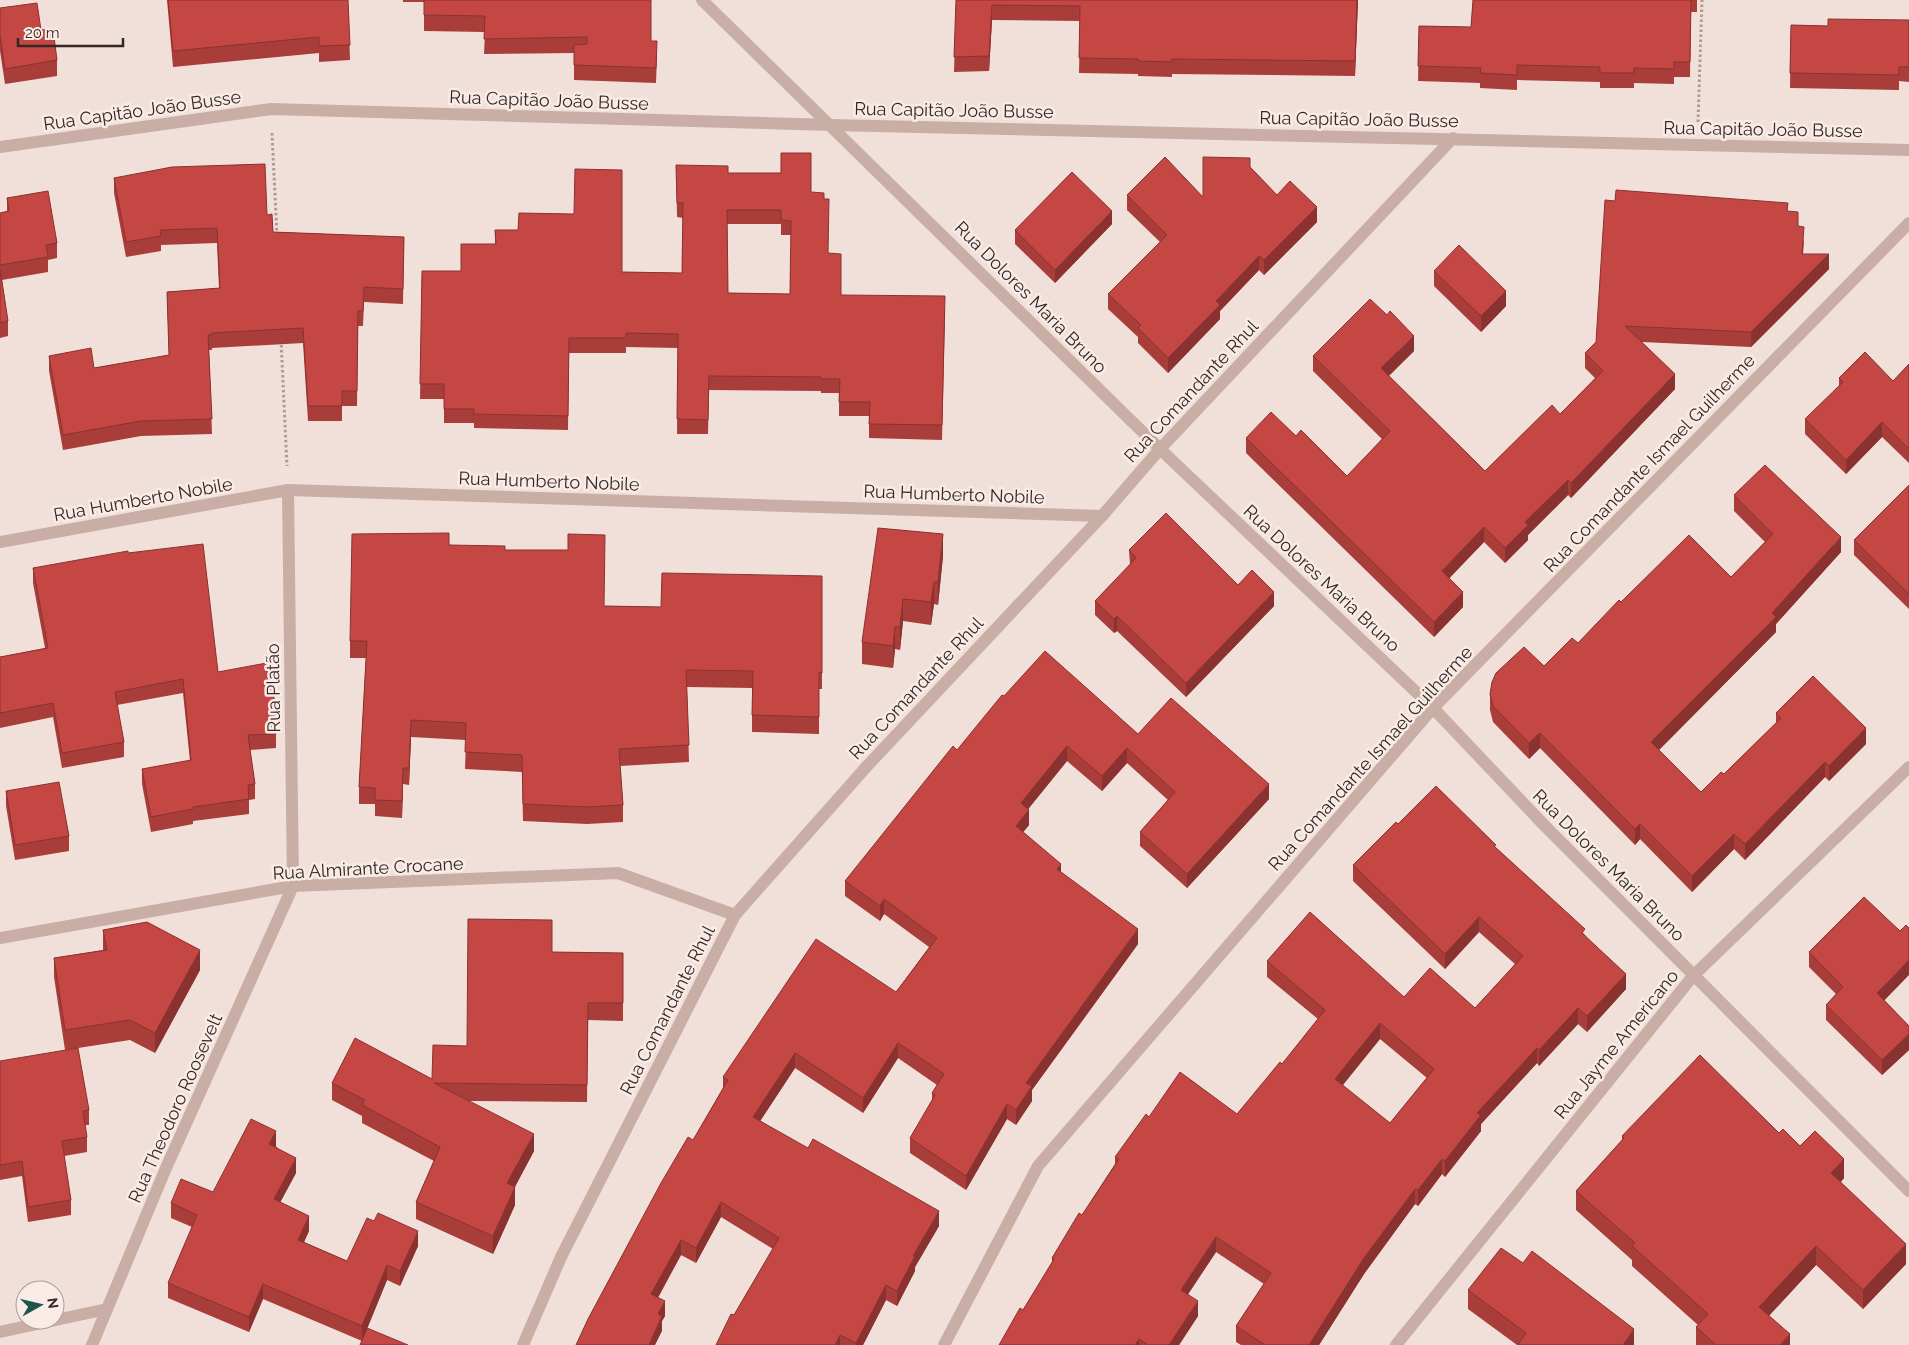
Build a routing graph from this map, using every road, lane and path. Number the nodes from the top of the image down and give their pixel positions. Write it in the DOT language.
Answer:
graph roads {
  1 [pos="702,0"];
  2 [pos="1702,0"];
  3 [pos="271,109"];
  4 [pos="832,125"];
  5 [pos="1453,138"];
  6 [pos="1697,144"];
  7 [pos="0,147"];
  8 [pos="1909,150"];
  9 [pos="1909,224"];
  10 [pos="277,246"];
  11 [pos="281,334"];
  12 [pos="1160,449"];
  13 [pos="288,490"];
  14 [pos="1102,516"];
  15 [pos="0,542"];
  16 [pos="1433,708"];
  17 [pos="1909,767"];
  18 [pos="293,886"];
  19 [pos="735,915"];
  20 [pos="0,938"];
  21 [pos="1694,976"];
  22 [pos="1909,1191"];
  23 [pos="107,1309"];
  24 [pos="0,1332"];
  25 [pos="92,1345"];
  26 [pos="523,1345"];
  27 [pos="944,1345"];
  28 [pos="1396,1345"];
  1 -- 4 [label="street, Rua Dolores Maria Bruno"];
  2 -- 6 [label="path"];
  3 -- 4 [label="street, Rua Capitão João Busse"];
  3 -- 7 [label="street, Rua Capitão João Busse"];
  3 -- 10 [label="path"];
  4 -- 5 [label="street, Rua Capitão João Busse"];
  4 -- 12 [label="street, Rua Dolores Maria Bruno"];
  5 -- 6 [label="street, Rua Capitão João Busse"];
  5 -- 12 [label="street, Rua Comandante Rhul"];
  6 -- 8 [label="street, Rua Capitão João Busse"];
  9 -- 16 [label="street, Rua Comandante Ismael Guilherme"];
  11 -- 13 [label="path"];
  12 -- 14 [label="street, Rua Comandante Rhul"];
  12 -- 16 [label="street, Rua Dolores Maria Bruno"];
  13 -- 14 [label="street, Rua Humberto Nobile"];
  13 -- 15 [label="street, Rua Humberto Nobile"];
  13 -- 18 [label="street, Rua Platão"];
  14 -- 19 [label="street, Rua Comandante Rhul"];
  16 -- 21 [label="street, Rua Dolores Maria Bruno"];
  16 -- 27 [label="street, Rua Comandante Ismael Guilherme"];
  17 -- 21 [label="street, Rua Jayme Americano"];
  18 -- 19 [label="street, Rua Almirante Crocane"];
  18 -- 20 [label="street, Rua Almirante Crocane"];
  18 -- 23 [label="street, Rua Theodoro Roosevelt"];
  19 -- 26 [label="street, Rua Comandante Rhul"];
  21 -- 22 [label="street, Rua Dolores Maria Bruno"];
  21 -- 28 [label="street, Rua Jayme Americano"];
  23 -- 24 [label="street"];
  23 -- 25 [label="street, Rua Theodoro Roosevelt"];
}
